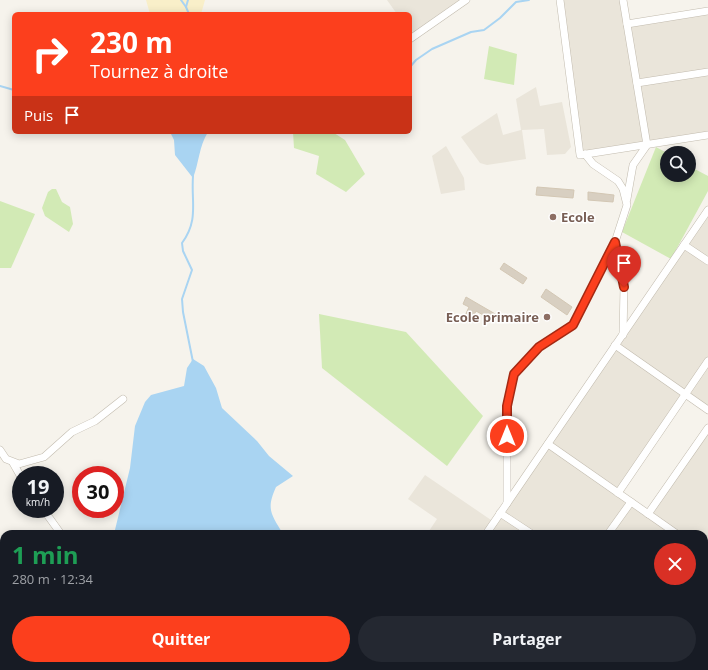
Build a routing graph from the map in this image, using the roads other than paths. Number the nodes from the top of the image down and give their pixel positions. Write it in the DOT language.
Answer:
graph roads {
  1 [pos="466,0"];
  2 [pos="623,0"];
  3 [pos="561,1"];
  4 [pos="708,11"];
  5 [pos="627,24"];
  6 [pos="412,38"];
  7 [pos="708,72"];
  8 [pos="637,83"];
  9 [pos="708,135"];
  10 [pos="647,145"];
  11 [pos="585,154"];
  12 [pos="627,205"];
  13 [pos="708,210"];
  14 [pos="615,242"];
  15 [pos="684,245"];
  16 [pos="708,262"];
  17 [pos="622,335"];
  18 [pos="615,345"];
  19 [pos="708,361"];
  20 [pos="686,394"];
  21 [pos="124,399"];
  22 [pos="708,410"];
  23 [pos="708,428"];
  24 [pos="548,444"];
  25 [pos="0,450"];
  26 [pos="13,463"];
  27 [pos="15,466"];
  28 [pos="618,493"];
  29 [pos="631,502"];
  30 [pos="507,503"];
  31 [pos="500,513"];
  32 [pos="648,514"];
  33 [pos="49,518"];
  34 [pos="58,530"];
  35 [pos="489,530"];
  36 [pos="526,530"];
  37 [pos="611,530"];
  38 [pos="671,530"];
  1 -- 6 [label="street"];
  2 -- 5 [label="street"];
  3 -- 11 [label="street"];
  4 -- 5 [label="street"];
  5 -- 8 [label="street"];
  7 -- 8 [label="street"];
  8 -- 10 [label="street"];
  9 -- 10 [label="street"];
  10 -- 11 [label="street"];
  10 -- 12 [label="street"];
  11 -- 12 [label="street"];
  12 -- 14 [label="street"];
  13 -- 15 [label="street"];
  14 -- 17 [label="street"];
  14 -- 30 [label="street"];
  15 -- 16 [label="street"];
  15 -- 17 [label="street"];
  17 -- 18 [label="street"];
  18 -- 20 [label="street"];
  18 -- 24 [label="street"];
  19 -- 20 [label="street"];
  20 -- 22 [label="street"];
  20 -- 28 [label="street"];
  21 -- 26 [label="street"];
  23 -- 32 [label="street"];
  24 -- 28 [label="street"];
  24 -- 30 [label="street"];
  25 -- 26 [label="street"];
  26 -- 27 [label="street"];
  28 -- 29 [label="street"];
  29 -- 32 [label="street"];
  29 -- 37 [label="street"];
  30 -- 31 [label="street"];
  31 -- 35 [label="street"];
  31 -- 36 [label="street"];
  32 -- 38 [label="street"];
  33 -- 34 [label="street"];
}
